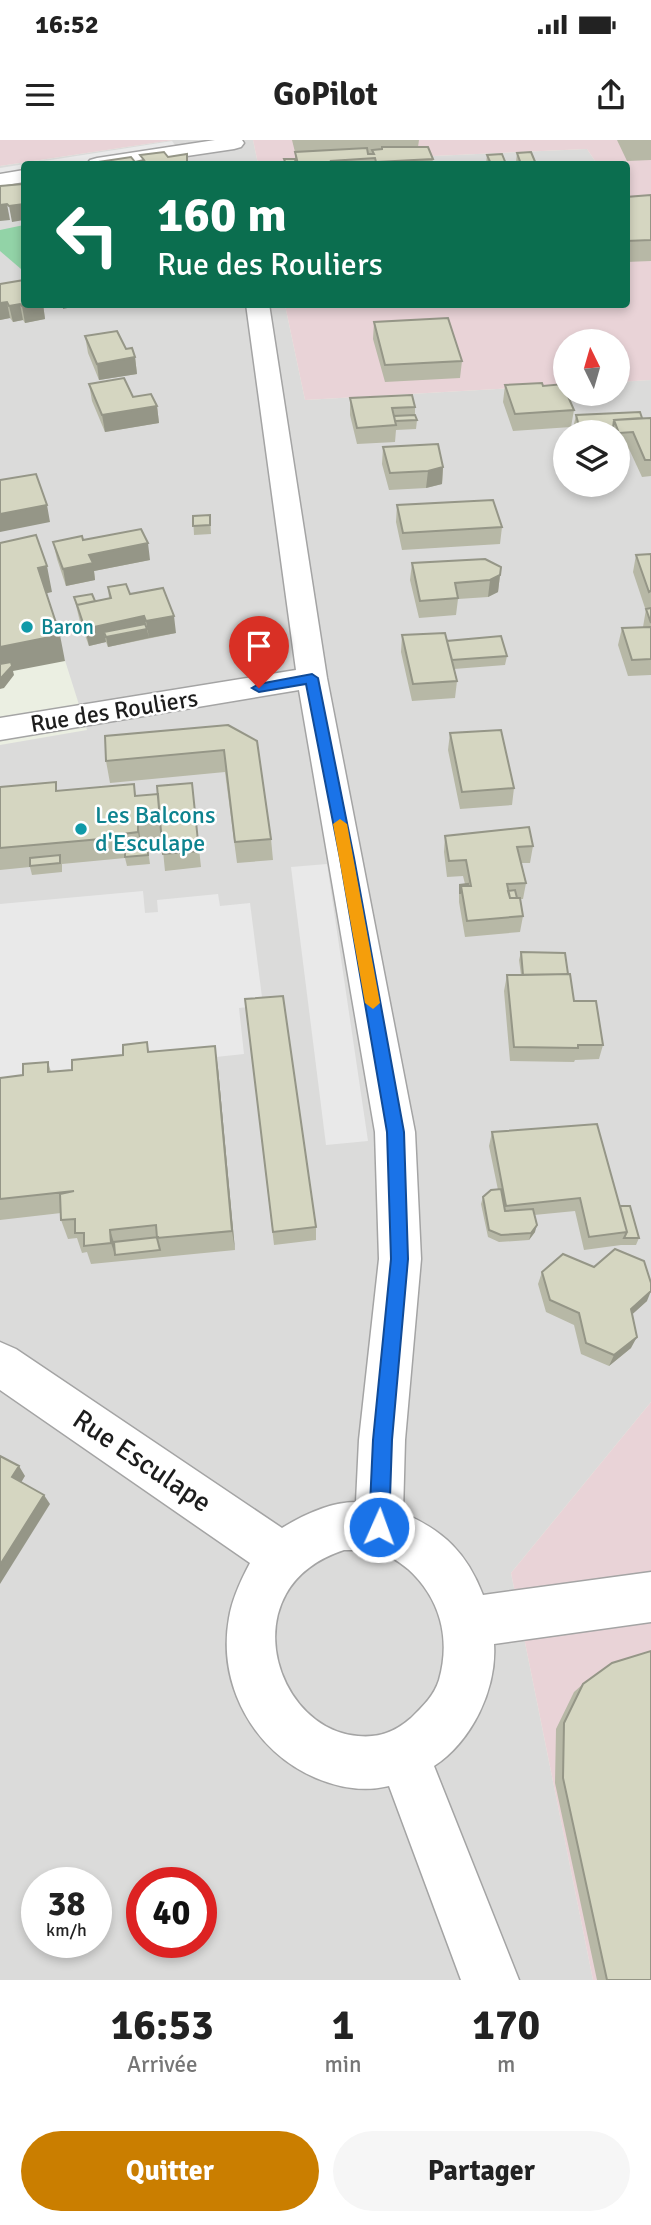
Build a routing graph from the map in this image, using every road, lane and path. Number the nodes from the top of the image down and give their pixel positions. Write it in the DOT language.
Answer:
graph roads {
  1 [pos="233,142"];
  2 [pos="116,161"];
  3 [pos="236,161"];
  4 [pos="21,176"];
  5 [pos="0,180"];
  6 [pos="258,308"];
  7 [pos="312,678"];
  8 [pos="0,729"];
  9 [pos="0,1364"];
  10 [pos="379,1527"];
  11 [pos="284,1558"];
  12 [pos="651,1597"];
  13 [pos="469,1622"];
  14 [pos="404,1756"];
  15 [pos="490,1980"];
  1 -- 2 [label="street"];
  1 -- 3 [label="street"];
  4 -- 5 [label="street"];
  6 -- 7 [label="street"];
  7 -- 8 [label="street, Rue des Rouliers"];
  7 -- 10 [label="street"];
  9 -- 11 [label="street, Rue Esculape"];
  10 -- 11 [label="street"];
  10 -- 13 [label="street"];
  11 -- 14 [label="street"];
  12 -- 13 [label="street"];
  13 -- 14 [label="street"];
  14 -- 15 [label="street"];
}
